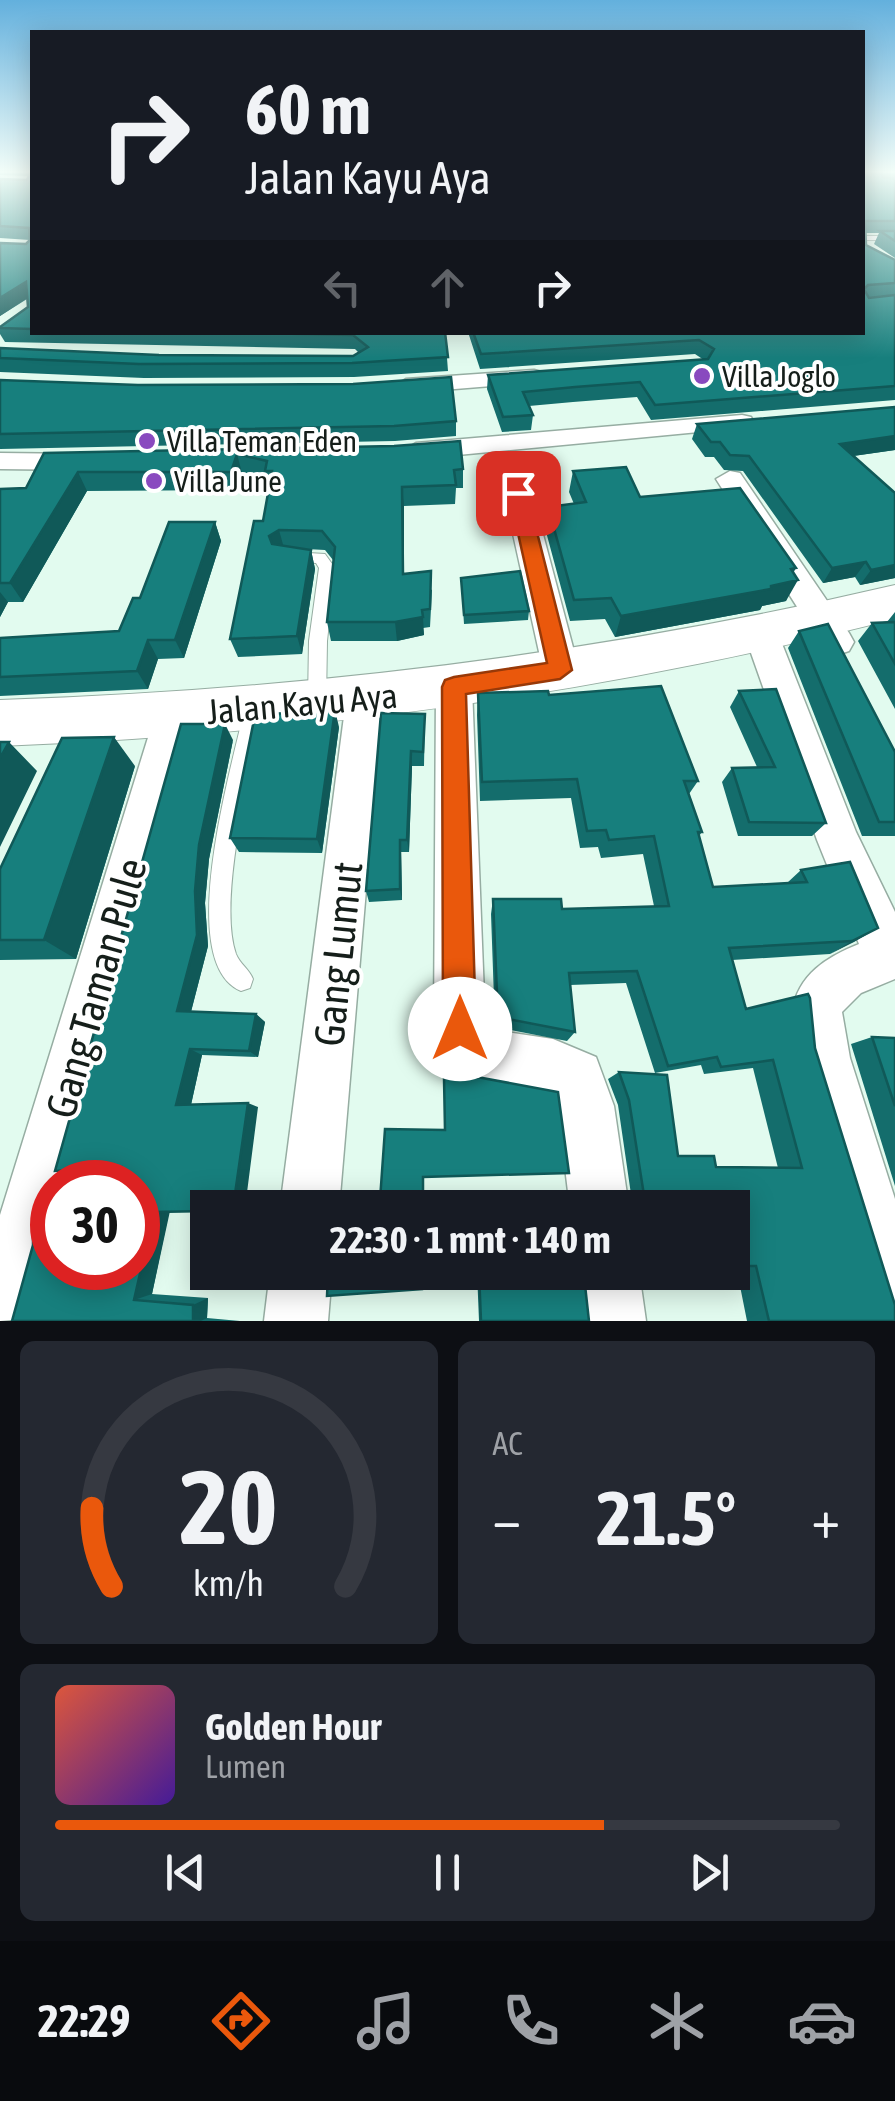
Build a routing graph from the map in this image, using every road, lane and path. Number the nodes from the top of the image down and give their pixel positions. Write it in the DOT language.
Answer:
graph roads {
  1 [pos="895,238"];
  2 [pos="865,242"];
  3 [pos="865,245"];
  4 [pos="883,261"];
  5 [pos="559,375"];
  6 [pos="390,386"];
  7 [pos="766,420"];
  8 [pos="395,453"];
  9 [pos="0,460"];
  10 [pos="100,461"];
  11 [pos="730,478"];
  12 [pos="518,493"];
  13 [pos="285,557"];
  14 [pos="895,602"];
  15 [pos="826,620"];
  16 [pos="762,636"];
  17 [pos="560,670"];
  18 [pos="852,670"];
  19 [pos="454,687"];
  20 [pos="340,701"];
  21 [pos="254,707"];
  22 [pos="174,714"];
  23 [pos="0,723"];
  24 [pos="241,979"];
  25 [pos="311,1190"];
  26 [pos="598,1190"];
  27 [pos="299,1290"];
  28 [pos="610,1290"];
  29 [pos="895,1290"];
  30 [pos="0,1318"];
  31 [pos="296,1321"];
  32 [pos="614,1321"];
  1 -- 2 [label="lane"];
  3 -- 4 [label="street"];
  5 -- 6 [label="street"];
  7 -- 8 [label="street"];
  9 -- 10 [label="street"];
  11 -- 15 [label="street"];
  12 -- 17 [label="street"];
  13 -- 20 [label="lane"];
  14 -- 15 [label="main road, Jalan Kayu Aya"];
  15 -- 16 [label="main road, Jalan Kayu Aya"];
  15 -- 18 [label="street"];
  16 -- 17 [label="main road, Jalan Kayu Aya"];
  16 -- 29 [label="street"];
  17 -- 19 [label="main road, Jalan Kayu Aya"];
  19 -- 20 [label="main road, Jalan Kayu Aya"];
  19 -- 26 [label="street"];
  20 -- 21 [label="main road, Jalan Kayu Aya"];
  20 -- 25 [label="street, Gang Lumut"];
  21 -- 22 [label="main road, Jalan Kayu Aya"];
  21 -- 24 [label="lane"];
  22 -- 23 [label="main road, Jalan Kayu Aya"];
  22 -- 30 [label="street, Gang Taman Pule"];
  27 -- 31 [label="street"];
  28 -- 32 [label="street"];
}
